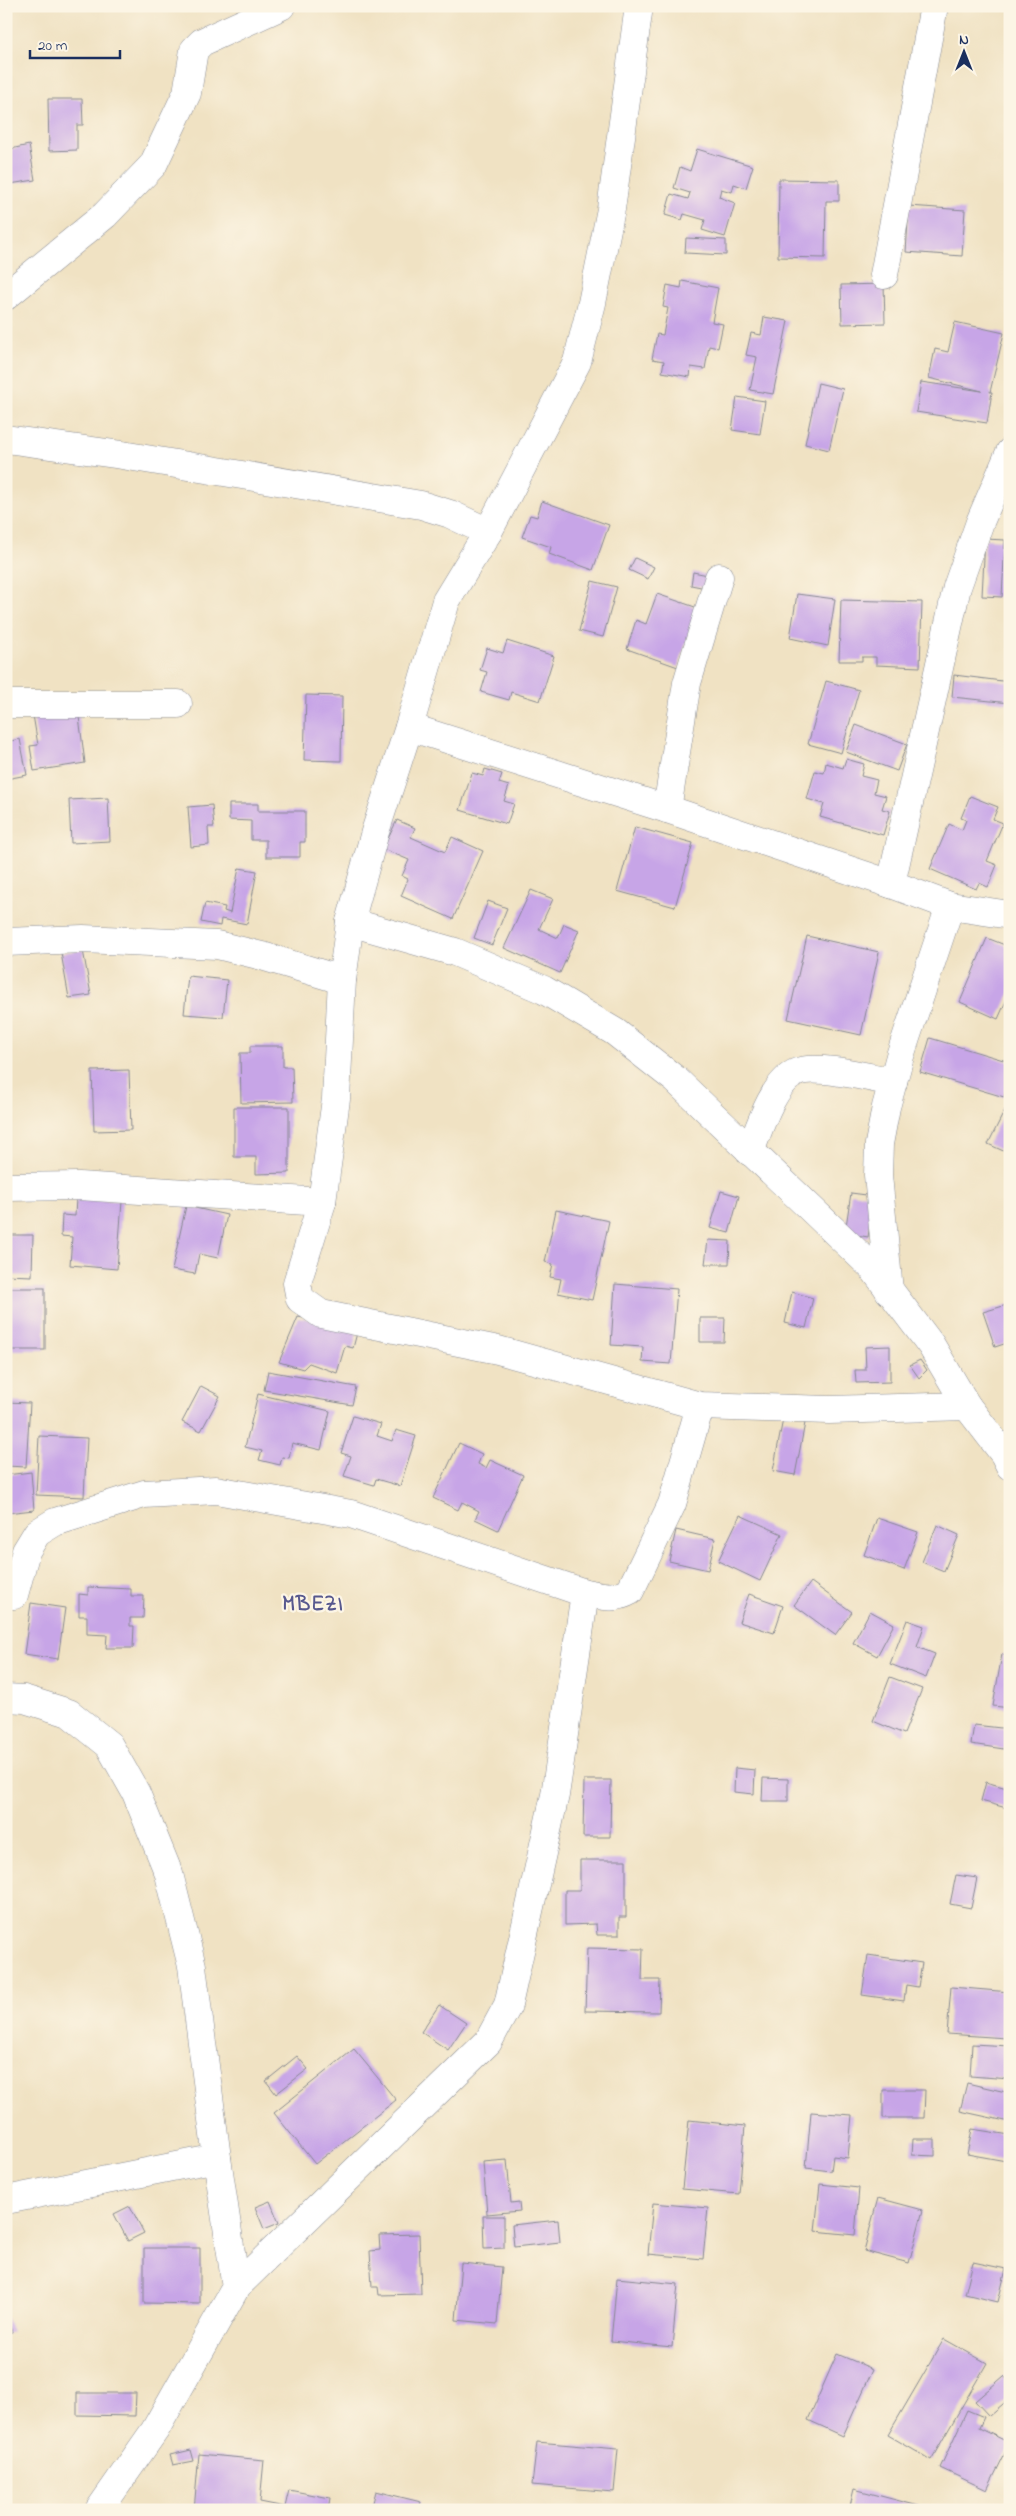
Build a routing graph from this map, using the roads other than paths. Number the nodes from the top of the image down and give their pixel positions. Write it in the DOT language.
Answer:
graph roads {
  1 [pos="281,6"];
  2 [pos="639,6"];
  3 [pos="934,6"];
  4 [pos="884,275"];
  5 [pos="6,296"];
  6 [pos="6,439"];
  7 [pos="1010,452"];
  8 [pos="488,532"];
  9 [pos="719,577"];
  10 [pos="6,704"];
  11 [pos="178,704"];
  12 [pos="409,727"];
  13 [pos="667,809"];
  14 [pos="891,884"];
  15 [pos="950,906"];
  16 [pos="1010,916"];
  17 [pos="350,922"];
  18 [pos="6,942"];
  19 [pos="342,980"];
  20 [pos="893,1082"];
  21 [pos="750,1152"];
  22 [pos="6,1186"];
  23 [pos="322,1202"];
  24 [pos="889,1291"];
  25 [pos="700,1406"];
  26 [pos="968,1406"];
  27 [pos="1010,1466"];
  28 [pos="585,1593"];
  29 [pos="14,1595"];
  30 [pos="6,1698"];
  31 [pos="217,2158"];
  32 [pos="6,2200"];
  33 [pos="236,2287"];
  34 [pos="99,2510"];
  1 -- 5 [label="street"];
  2 -- 8 [label="street"];
  3 -- 4 [label="street"];
  6 -- 8 [label="street"];
  7 -- 14 [label="street"];
  8 -- 12 [label="street"];
  9 -- 13 [label="street"];
  10 -- 11 [label="street"];
  12 -- 13 [label="street"];
  12 -- 17 [label="street"];
  13 -- 14 [label="street"];
  14 -- 15 [label="street"];
  15 -- 16 [label="street"];
  15 -- 20 [label="street"];
  17 -- 19 [label="street"];
  17 -- 21 [label="street"];
  18 -- 19 [label="street"];
  19 -- 23 [label="street"];
  20 -- 21 [label="street"];
  20 -- 24 [label="street"];
  21 -- 24 [label="street"];
  22 -- 23 [label="street"];
  23 -- 25 [label="street"];
  24 -- 26 [label="street"];
  25 -- 26 [label="street"];
  25 -- 28 [label="street"];
  26 -- 27 [label="street"];
  28 -- 29 [label="street"];
  28 -- 33 [label="street"];
  30 -- 31 [label="street"];
  31 -- 32 [label="street"];
  31 -- 33 [label="street"];
  33 -- 34 [label="street"];
}
